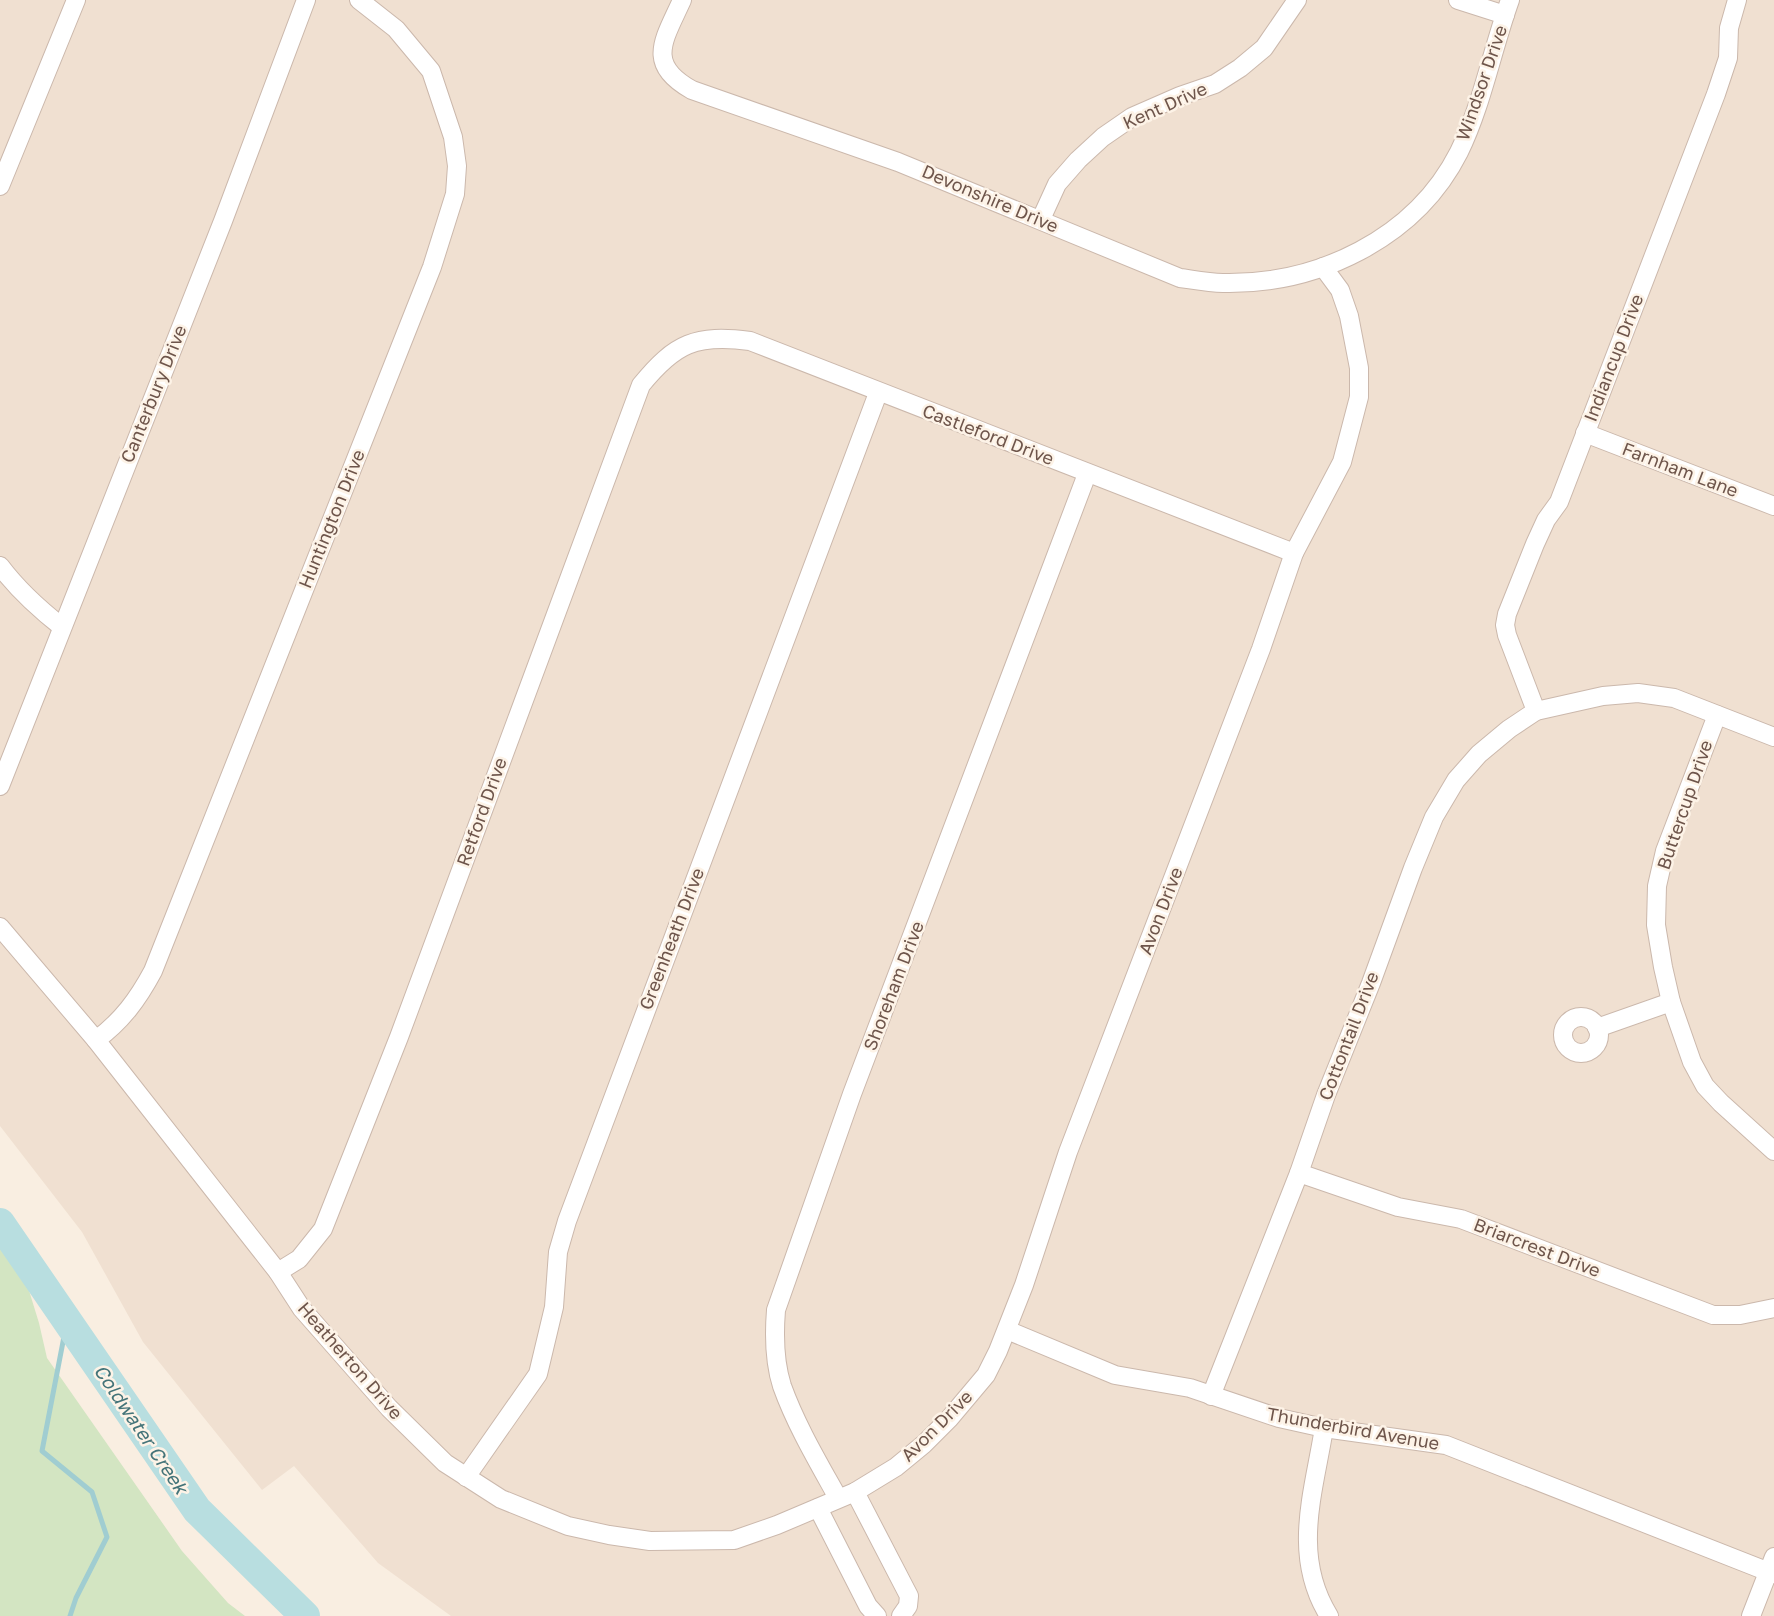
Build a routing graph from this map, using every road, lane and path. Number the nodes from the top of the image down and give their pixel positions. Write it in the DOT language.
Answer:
graph roads {
  1 [pos="76,0"];
  2 [pos="306,0"];
  3 [pos="359,0"];
  4 [pos="682,0"];
  5 [pos="1297,0"];
  6 [pos="1458,0"];
  7 [pos="1737,0"];
  8 [pos="1507,8"];
  9 [pos="0,186"];
  10 [pos="1041,219"];
  11 [pos="1323,267"];
  12 [pos="679,348"];
  13 [pos="878,393"];
  14 [pos="1586,433"];
  15 [pos="1087,474"];
  16 [pos="1774,506"];
  17 [pos="1294,553"];
  18 [pos="0,566"];
  19 [pos="62,627"];
  20 [pos="1536,711"];
  21 [pos="1717,715"];
  22 [pos="1774,737"];
  23 [pos="0,786"];
  24 [pos="0,927"];
  25 [pos="1671,1002"];
  26 [pos="1597,1028"];
  27 [pos="96,1040"];
  28 [pos="1774,1151"];
  29 [pos="1299,1173"];
  30 [pos="278,1272"];
  31 [pos="1774,1308"];
  32 [pos="1007,1330"];
  33 [pos="1211,1396"];
  34 [pos="1324,1428"];
  35 [pos="466,1477"];
  36 [pos="846,1495"];
  37 [pos="818,1508"];
  38 [pos="1772,1568"];
  39 [pos="877,1616"];
  40 [pos="901,1616"];
  41 [pos="1329,1616"];
  42 [pos="1751,1616"];
  1 -- 9 [label="street"];
  2 -- 19 [label="street, Canterbury Drive"];
  3 -- 27 [label="street, Huntington Drive"];
  4 -- 10 [label="street, Devonshire Drive"];
  5 -- 10 [label="street, Kent Drive"];
  6 -- 8 [label="street"];
  7 -- 14 [label="street, Indiancup Drive"];
  8 -- 11 [label="street, Windsor Drive"];
  10 -- 11 [label="street, Devonshire Drive"];
  11 -- 17 [label="street, Avon Drive"];
  12 -- 13 [label="street, Castleford Drive"];
  12 -- 30 [label="street, Retford Drive"];
  13 -- 15 [label="street, Castleford Drive"];
  13 -- 35 [label="street, Greenheath Drive"];
  14 -- 16 [label="street, Farnham Lane"];
  14 -- 20 [label="street, Indiancup Drive"];
  15 -- 17 [label="street, Castleford Drive"];
  15 -- 36 [label="street, Shoreham Drive"];
  17 -- 32 [label="street, Avon Drive"];
  18 -- 19 [label="street"];
  19 -- 23 [label="street, Canterbury Drive"];
  20 -- 21 [label="street"];
  20 -- 29 [label="street, Cottontail Drive"];
  21 -- 22 [label="street"];
  21 -- 25 [label="street, Buttercup Drive"];
  24 -- 27 [label="street, Heatherton Drive"];
  25 -- 26 [label="street"];
  25 -- 28 [label="street, Buttercup Drive"];
  27 -- 30 [label="street, Heatherton Drive"];
  29 -- 31 [label="street, Briarcrest Drive"];
  29 -- 33 [label="street, Cottontail Drive"];
  30 -- 35 [label="street, Heatherton Drive"];
  32 -- 33 [label="street, Thunderbird Avenue"];
  32 -- 36 [label="street, Avon Drive"];
  33 -- 34 [label="street, Thunderbird Avenue"];
  34 -- 38 [label="street, Thunderbird Avenue"];
  34 -- 41 [label="street"];
  35 -- 37 [label="street, Heatherton Drive"];
  36 -- 37 [label="street, Heatherton Drive"];
  36 -- 40 [label="street, Shoreham Drive"];
  37 -- 39 [label="street"];
  38 -- 42 [label="street"];
}
